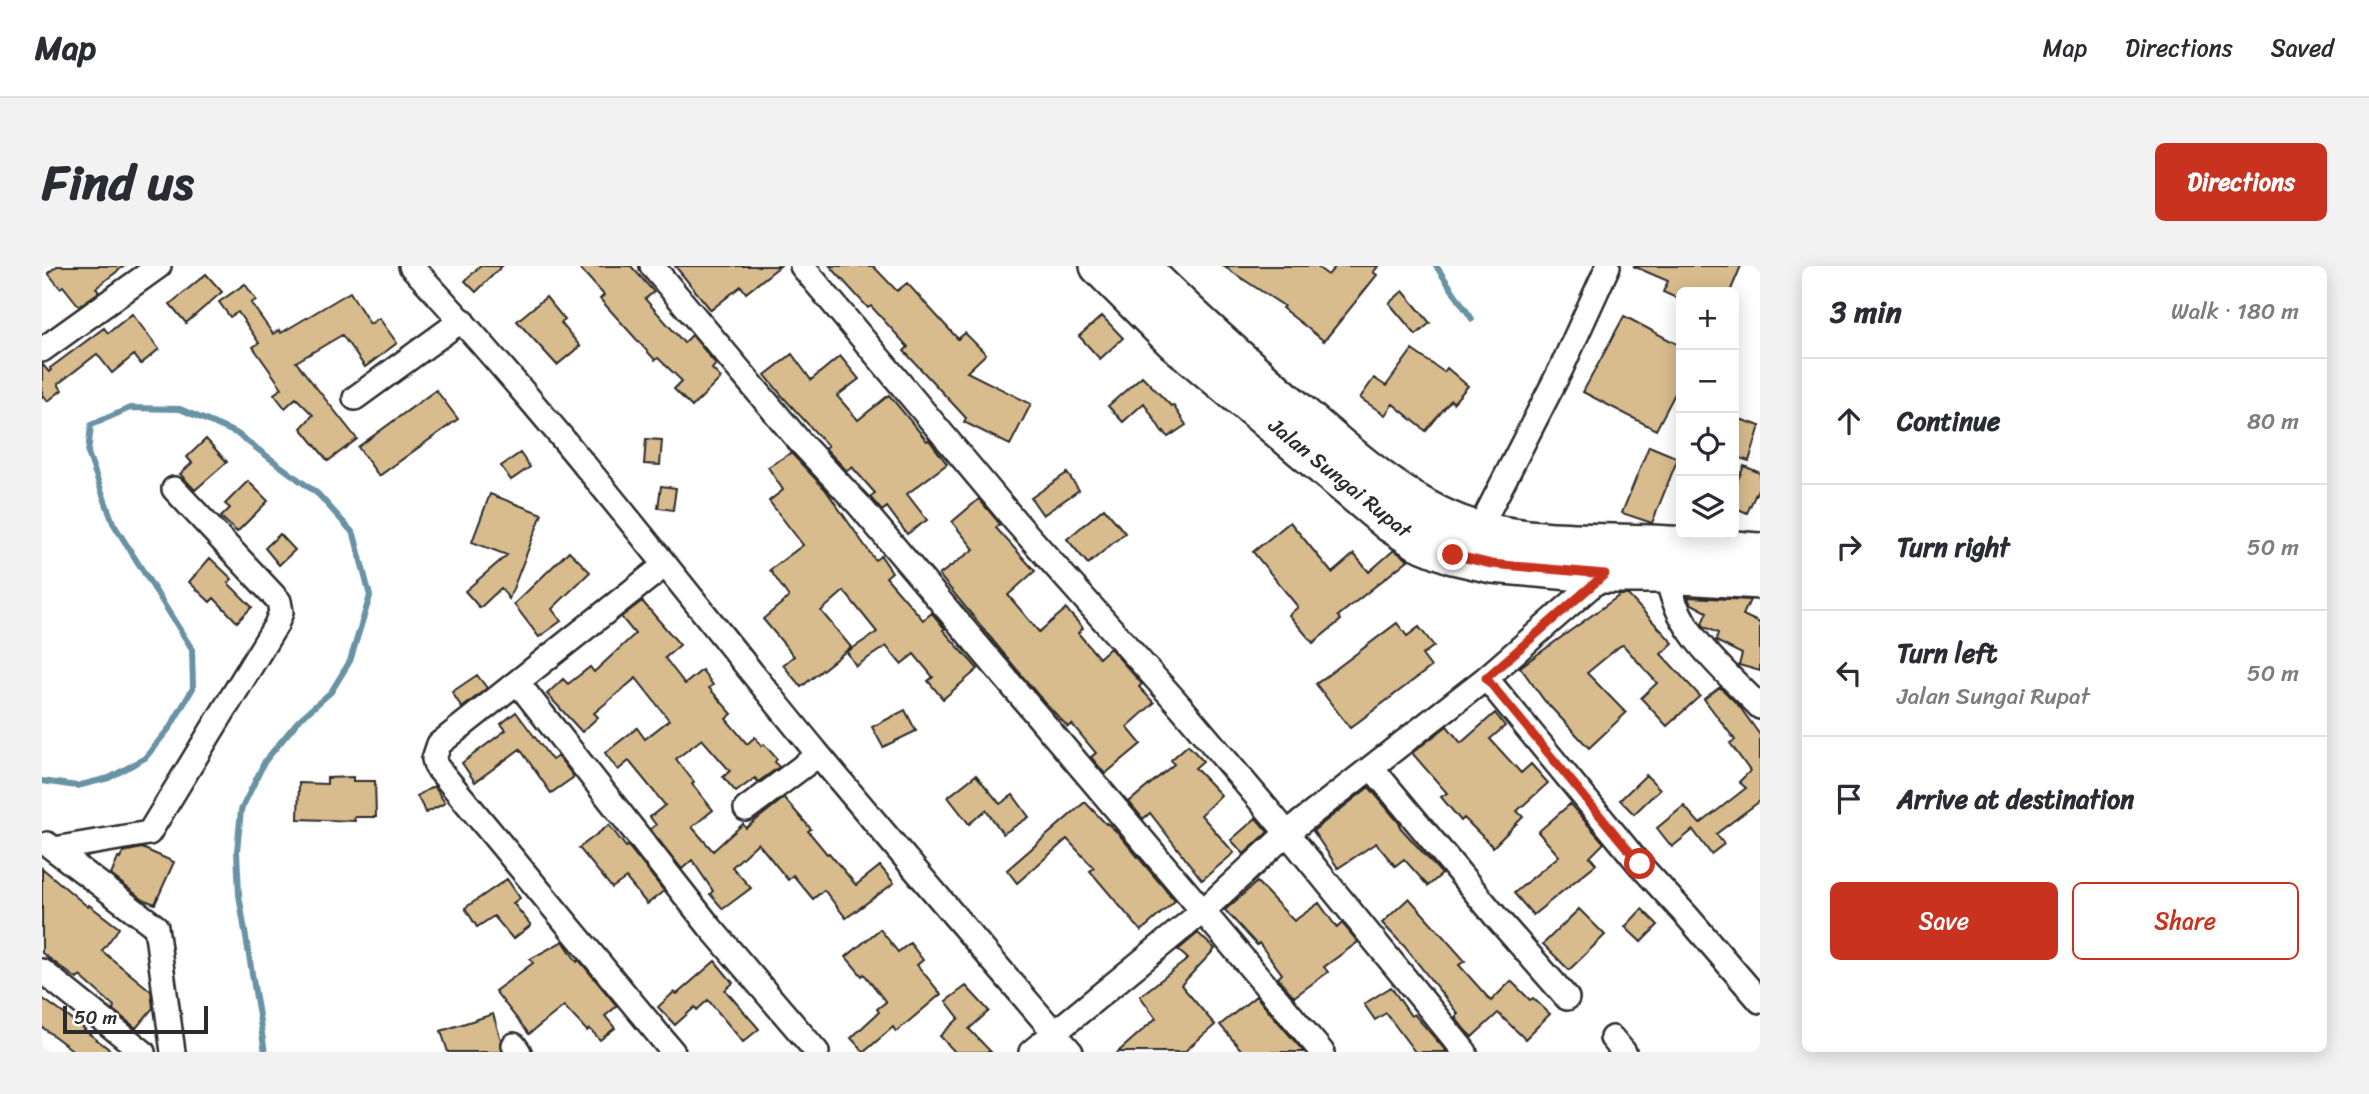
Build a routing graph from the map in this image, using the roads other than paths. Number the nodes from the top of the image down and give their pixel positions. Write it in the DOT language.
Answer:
graph roads {
  1 [pos="411,266"];
  2 [pos="652,266"];
  3 [pos="802,266"];
  4 [pos="1099,266"];
  5 [pos="1140,266"];
  6 [pos="1608,266"];
  7 [pos="149,269"];
  8 [pos="462,320"];
  9 [pos="1183,330"];
  10 [pos="42,350"];
  11 [pos="355,398"];
  12 [pos="174,488"];
  13 [pos="1478,531"];
  14 [pos="1760,552"];
  15 [pos="665,565"];
  16 [pos="1605,574"];
  17 [pos="1667,574"];
  18 [pos="1760,580"];
  19 [pos="1486,678"];
  20 [pos="518,683"];
  21 [pos="1760,707"];
  22 [pos="818,754"];
  23 [pos="1372,768"];
  24 [pos="746,809"];
  25 [pos="1287,833"];
  26 [pos="48,845"];
  27 [pos="1203,911"];
  28 [pos="42,971"];
  29 [pos="1567,998"];
  30 [pos="1760,1001"];
  31 [pos="1055,1033"];
  32 [pos="143,1052"];
  33 [pos="173,1052"];
  34 [pos="673,1052"];
  35 [pos="817,1052"];
  36 [pos="1031,1052"];
  37 [pos="1071,1052"];
  38 [pos="1322,1052"];
  39 [pos="1465,1052"];
  1 -- 8 [label="street"];
  2 -- 27 [label="street"];
  3 -- 25 [label="street"];
  4 -- 9 [label="main road, Jalan Sungai Rupat"];
  5 -- 9 [label="main road, Jalan Sungai Rupat"];
  6 -- 13 [label="street"];
  7 -- 10 [label="street"];
  8 -- 11 [label="street"];
  8 -- 15 [label="street"];
  9 -- 13 [label="main road, Jalan Sungai Rupat"];
  9 -- 16 [label="main road, Jalan Sungai Rupat"];
  12 -- 26 [label="street"];
  13 -- 14 [label="main road, Jalan Sungai Rupat"];
  15 -- 20 [label="street"];
  15 -- 22 [label="street"];
  16 -- 17 [label="main road, Jalan Sungai Rupat"];
  16 -- 19 [label="street"];
  17 -- 18 [label="main road, Jalan Sungai Rupat"];
  17 -- 21 [label="street"];
  19 -- 23 [label="street"];
  19 -- 30 [label="street"];
  20 -- 34 [label="street"];
  20 -- 35 [label="street"];
  22 -- 24 [label="street"];
  22 -- 31 [label="street"];
  23 -- 25 [label="street"];
  23 -- 29 [label="street"];
  25 -- 27 [label="street"];
  25 -- 39 [label="street"];
  26 -- 33 [label="street"];
  27 -- 31 [label="street"];
  27 -- 38 [label="street"];
  28 -- 32 [label="street"];
  31 -- 36 [label="street"];
  31 -- 37 [label="street"];
}
